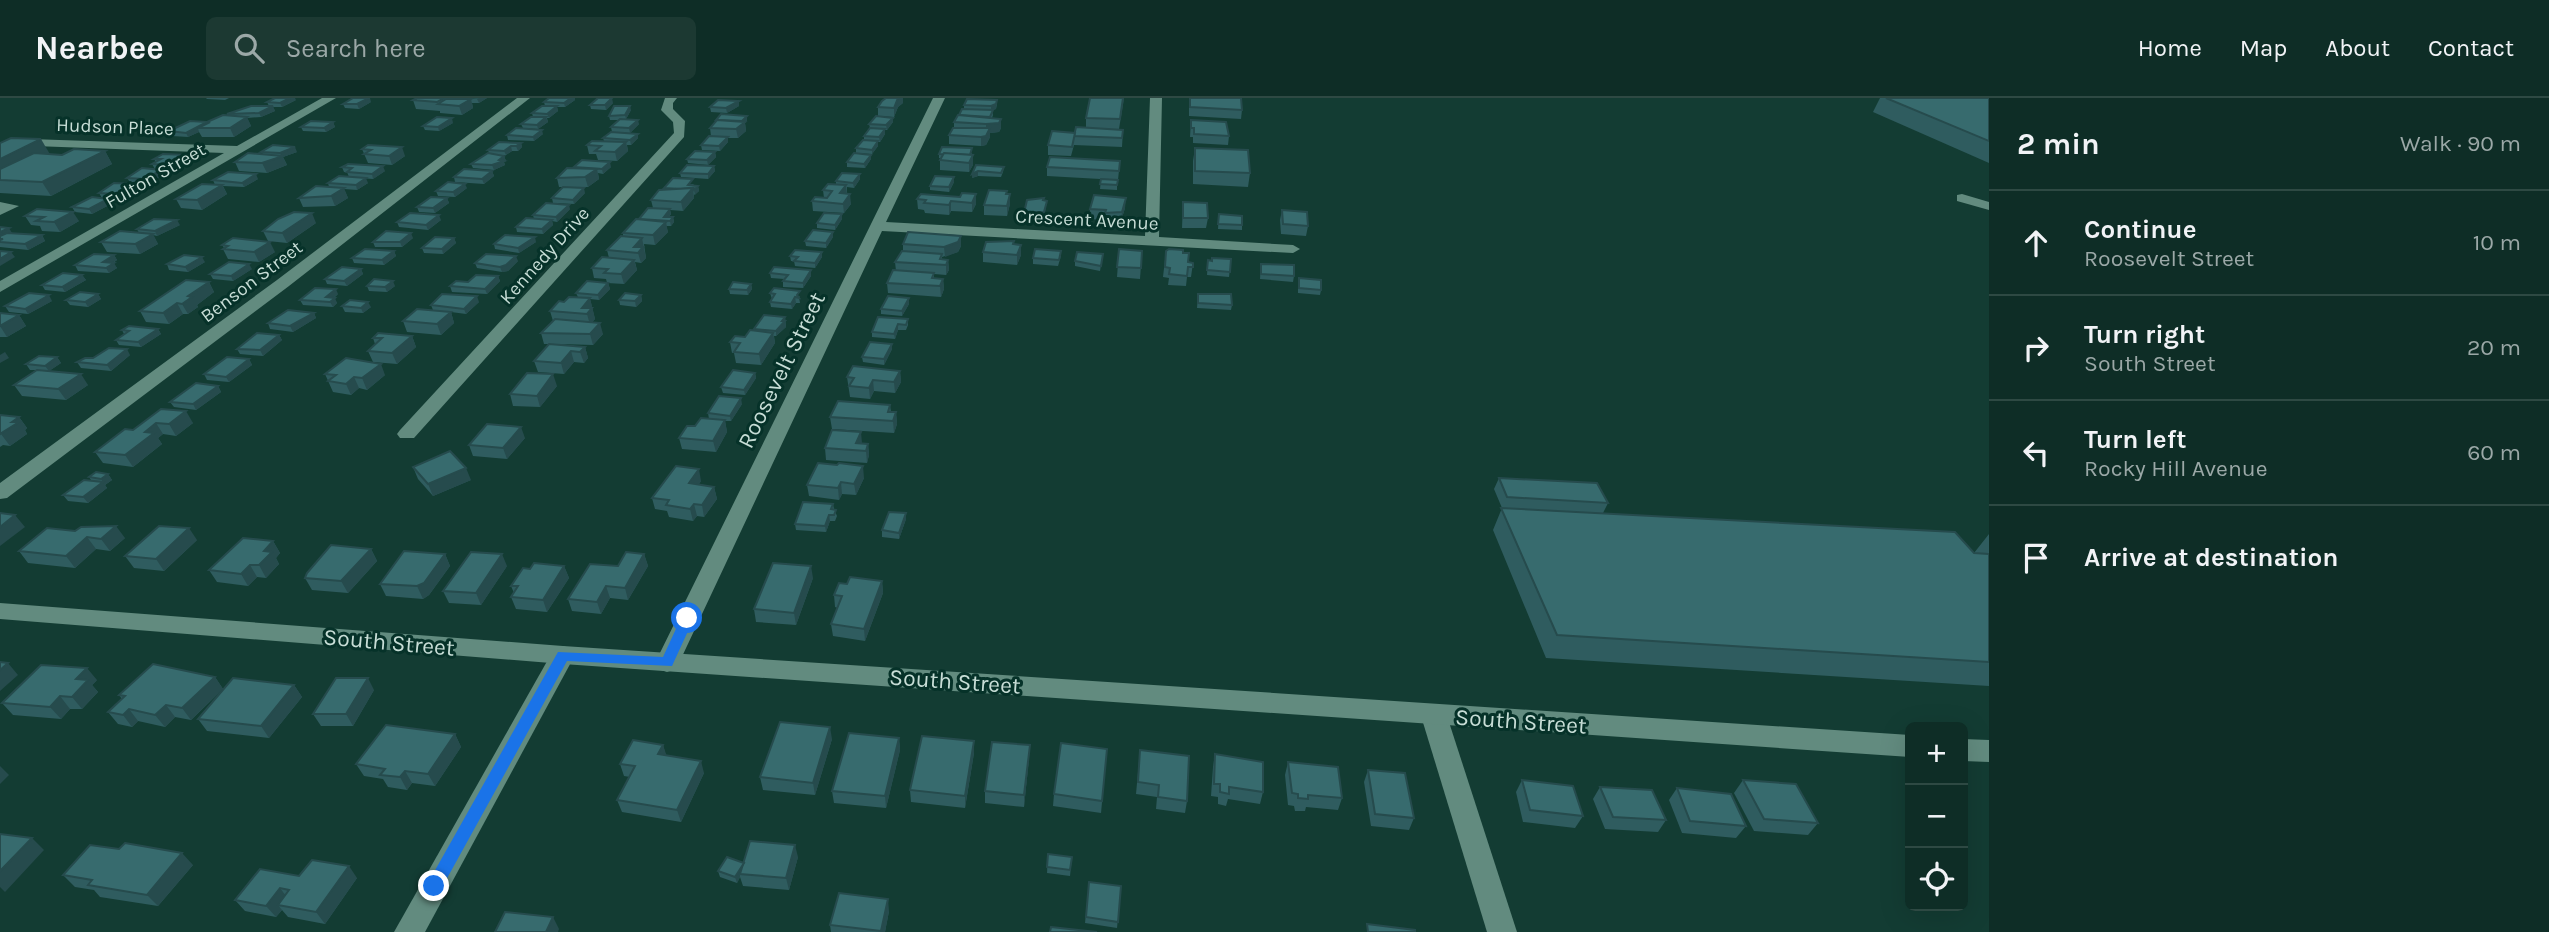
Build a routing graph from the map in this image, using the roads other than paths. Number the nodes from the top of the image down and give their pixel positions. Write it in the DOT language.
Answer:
graph roads {
  1 [pos="330,98"];
  2 [pos="524,98"];
  3 [pos="671,98"];
  4 [pos="939,98"];
  5 [pos="1156,98"];
  6 [pos="34,142"];
  7 [pos="237,150"];
  8 [pos="1962,198"];
  9 [pos="0,205"];
  10 [pos="1989,206"];
  11 [pos="0,212"];
  12 [pos="878,226"];
  13 [pos="1152,242"];
  14 [pos="1293,249"];
  15 [pos="0,288"];
  16 [pos="407,434"];
  17 [pos="0,493"];
  18 [pos="0,611"];
  19 [pos="563,655"];
  20 [pos="667,663"];
  21 [pos="1434,716"];
  22 [pos="1905,746"];
  23 [pos="1968,750"];
  24 [pos="1989,751"];
  25 [pos="409,932"];
  26 [pos="1502,932"];
  1 -- 7 [label="street, Fulton Street"];
  2 -- 17 [label="street, Benson Street"];
  3 -- 16 [label="street, Kennedy Drive"];
  4 -- 12 [label="street, Roosevelt Street"];
  5 -- 13 [label="street"];
  6 -- 7 [label="street, Hudson Place"];
  7 -- 15 [label="street, Fulton Street"];
  8 -- 10 [label="street"];
  9 -- 11 [label="lane"];
  12 -- 13 [label="street, Crescent Avenue"];
  12 -- 20 [label="street, Roosevelt Street"];
  13 -- 14 [label="street, Crescent Avenue"];
  18 -- 19 [label="street, South Street"];
  19 -- 20 [label="street, South Street"];
  19 -- 25 [label="street"];
  20 -- 21 [label="street, South Street"];
  21 -- 22 [label="street, South Street"];
  21 -- 26 [label="street"];
  23 -- 24 [label="street"];
}
